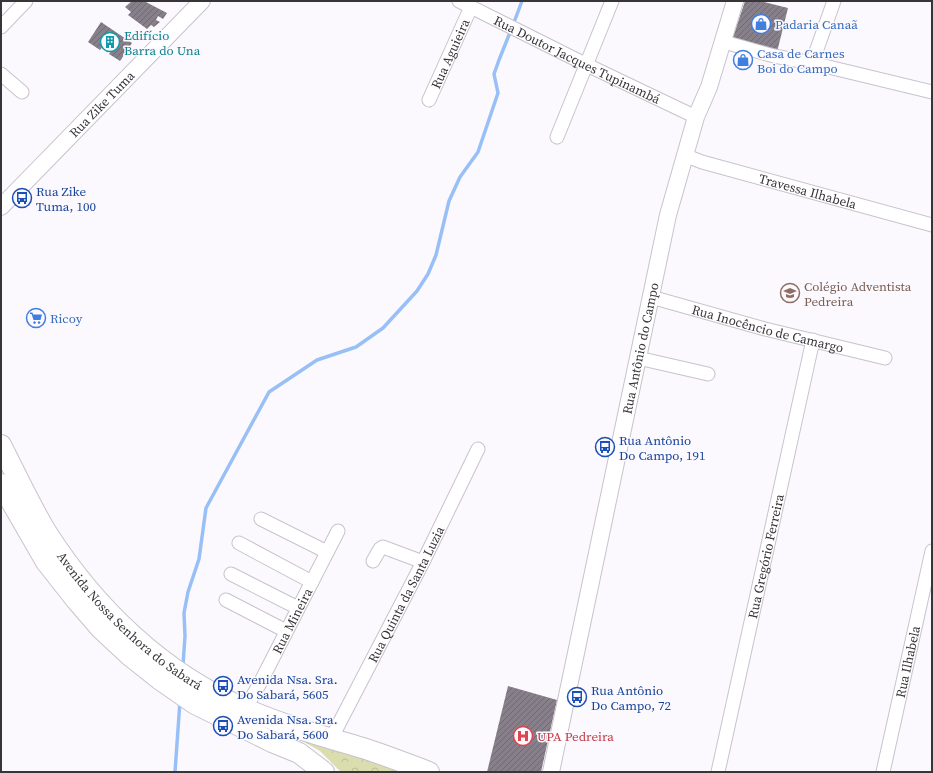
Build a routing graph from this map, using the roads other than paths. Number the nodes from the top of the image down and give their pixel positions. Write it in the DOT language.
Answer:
graph roads {
  1 [pos="26,1"];
  2 [pos="202,1"];
  3 [pos="612,1"];
  4 [pos="736,1"];
  5 [pos="834,1"];
  6 [pos="465,4"];
  7 [pos="1,27"];
  8 [pos="724,42"];
  9 [pos="812,63"];
  10 [pos="587,65"];
  11 [pos="1,74"];
  12 [pos="22,92"];
  13 [pos="932,92"];
  14 [pos="429,100"];
  15 [pos="696,117"];
  16 [pos="557,138"];
  17 [pos="684,155"];
  18 [pos="1,207"];
  19 [pos="932,224"];
  20 [pos="651,297"];
  21 [pos="813,340"];
  22 [pos="638,358"];
  23 [pos="885,358"];
  24 [pos="708,374"];
  25 [pos="1,445"];
  26 [pos="478,448"];
  27 [pos="1,484"];
  28 [pos="261,519"];
  29 [pos="338,531"];
  30 [pos="239,543"];
  31 [pos="932,551"];
  32 [pos="327,552"];
  33 [pos="373,561"];
  34 [pos="423,562"];
  35 [pos="231,574"];
  36 [pos="312,582"];
  37 [pos="226,600"];
  38 [pos="298,608"];
  39 [pos="286,631"];
  40 [pos="245,709"];
  41 [pos="331,739"];
  42 [pos="324,772"];
  43 [pos="429,772"];
  44 [pos="551,772"];
  45 [pos="718,772"];
  46 [pos="883,772"];
  1 -- 7 [label="street"];
  2 -- 18 [label="street, Rua Zike Tuma"];
  3 -- 10 [label="street"];
  4 -- 8 [label="street, Rua Antônio do Campo"];
  5 -- 9 [label="street"];
  6 -- 10 [label="street, Rua Doutor Jacques Tupinambá"];
  6 -- 14 [label="street, Rua Aguieira"];
  8 -- 9 [label="street"];
  8 -- 15 [label="street, Rua Antônio do Campo"];
  9 -- 13 [label="street"];
  10 -- 15 [label="street, Rua Doutor Jacques Tupinambá"];
  10 -- 16 [label="street"];
  11 -- 12 [label="street"];
  15 -- 17 [label="street, Rua Antônio do Campo"];
  17 -- 19 [label="street, Travessa Ilhabela"];
  17 -- 20 [label="street, Rua Antônio do Campo"];
  20 -- 21 [label="street, Rua Inocêncio de Camargo"];
  20 -- 22 [label="street, Rua Antônio do Campo"];
  21 -- 23 [label="street, Rua Inocêncio de Camargo"];
  21 -- 45 [label="street, Rua Gregório Ferreira"];
  22 -- 24 [label="street"];
  22 -- 44 [label="street, Rua Antônio do Campo"];
  25 -- 40 [label="main road, Avenida Nossa Senhora do Sabará"];
  26 -- 34 [label="street, Rua Quinta da Santa Luzia"];
  27 -- 42 [label="main road, Avenida Nossa Senhora do Sabará"];
  28 -- 32 [label="street"];
  29 -- 32 [label="street, Rua Mineira"];
  30 -- 36 [label="street"];
  31 -- 46 [label="street, Rua Ilhabela"];
  32 -- 36 [label="street, Rua Mineira"];
  33 -- 34 [label="street"];
  34 -- 41 [label="street, Rua Quinta da Santa Luzia"];
  35 -- 38 [label="street"];
  36 -- 38 [label="street, Rua Mineira"];
  37 -- 39 [label="street"];
  38 -- 39 [label="street, Rua Mineira"];
  39 -- 40 [label="street, Rua Mineira"];
  40 -- 41 [label="main road, Avenida Nossa Senhora do Sabará"];
  41 -- 43 [label="main road, Avenida Nossa Senhora do Sabará"];
}
